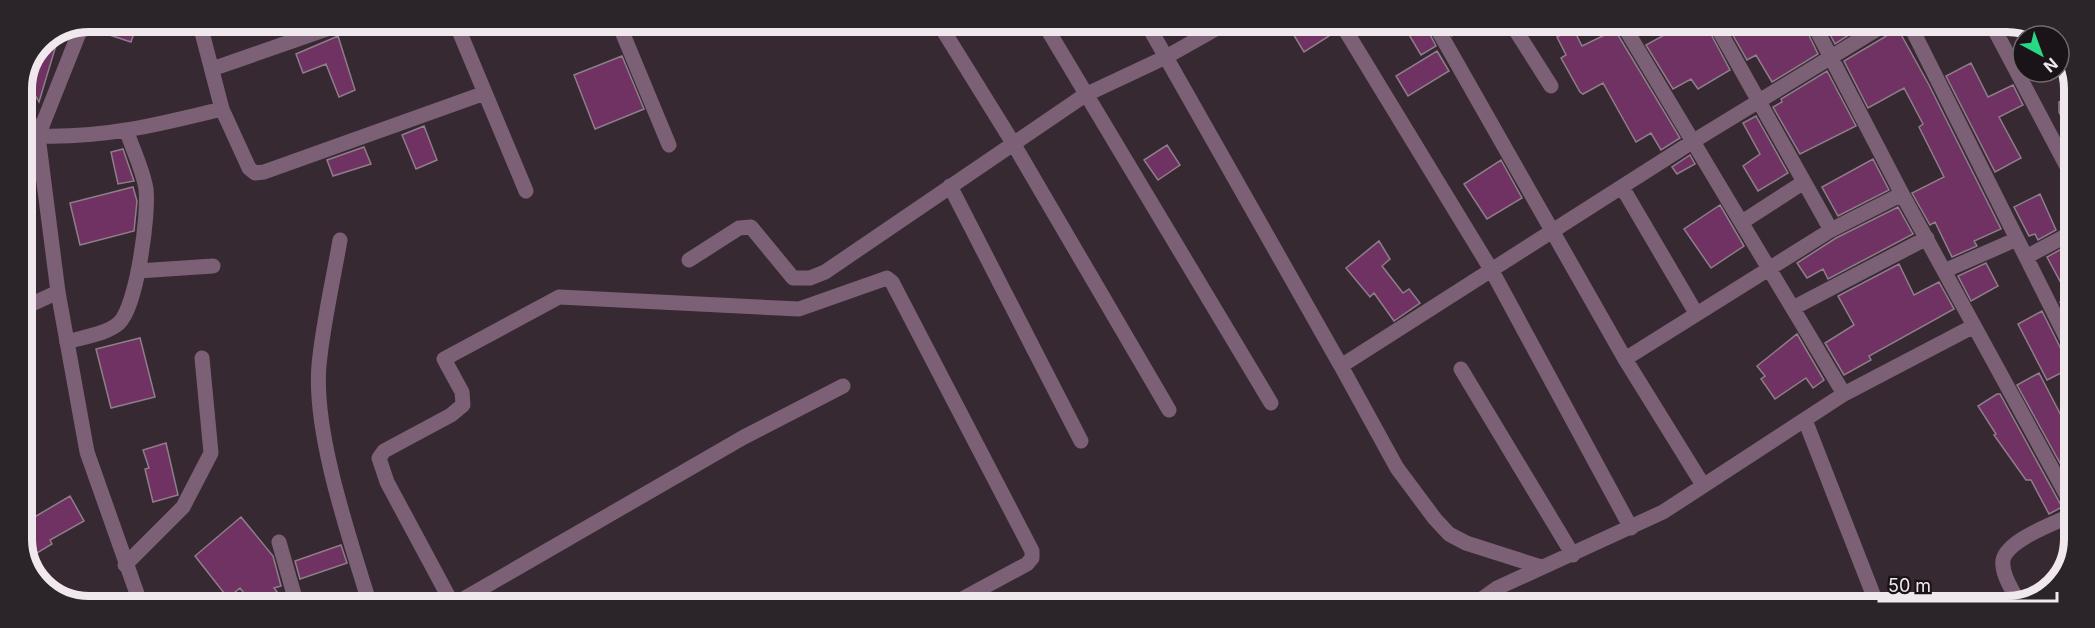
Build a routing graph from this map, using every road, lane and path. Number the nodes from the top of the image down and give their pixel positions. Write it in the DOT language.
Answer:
graph roads {
  1 [pos="202,32"];
  2 [pos="318,32"];
  3 [pos="460,32"];
  4 [pos="622,32"];
  5 [pos="944,32"];
  6 [pos="1049,32"];
  7 [pos="1152,32"];
  8 [pos="1210,32"];
  9 [pos="1347,32"];
  10 [pos="1439,32"];
  11 [pos="1517,32"];
  12 [pos="1627,32"];
  13 [pos="1720,32"];
  14 [pos="1818,32"];
  15 [pos="1873,32"];
  16 [pos="1913,32"];
  17 [pos="1996,32"];
  18 [pos="79,33"];
  19 [pos="1166,57"];
  20 [pos="1831,59"];
  21 [pos="212,69"];
  22 [pos="1551,86"];
  23 [pos="485,93"];
  24 [pos="1085,94"];
  25 [pos="1757,102"];
  26 [pos="222,110"];
  27 [pos="32,126"];
  28 [pos="127,132"];
  29 [pos="38,136"];
  30 [pos="1692,142"];
  31 [pos="1013,143"];
  32 [pos="669,145"];
  33 [pos="2063,159"];
  34 [pos="1804,182"];
  35 [pos="950,186"];
  36 [pos="1622,187"];
  37 [pos="526,191"];
  38 [pos="1902,194"];
  39 [pos="1742,222"];
  40 [pos="1831,230"];
  41 [pos="1552,231"];
  42 [pos="2063,237"];
  43 [pos="1927,238"];
  44 [pos="340,240"];
  45 [pos="2017,240"];
  46 [pos="2026,257"];
  47 [pos="689,260"];
  48 [pos="213,267"];
  49 [pos="1767,269"];
  50 [pos="138,271"];
  51 [pos="1492,271"];
  52 [pos="1944,271"];
  53 [pos="58,292"];
  54 [pos="32,304"];
  55 [pos="1795,307"];
  56 [pos="1696,313"];
  57 [pos="1974,326"];
  58 [pos="2064,332"];
  59 [pos="68,342"];
  60 [pos="202,358"];
  61 [pos="1625,359"];
  62 [pos="1341,366"];
  63 [pos="1461,369"];
  64 [pos="843,386"];
  65 [pos="1844,394"];
  66 [pos="1271,403"];
  67 [pos="1169,410"];
  68 [pos="1805,420"];
  69 [pos="1081,441"];
  70 [pos="1703,485"];
  71 [pos="2064,490"];
  72 [pos="2064,519"];
  73 [pos="1631,528"];
  74 [pos="279,542"];
  75 [pos="1573,555"];
  76 [pos="125,565"];
  77 [pos="1541,567"];
  78 [pos="1497,588"];
  79 [pos="137,596"];
  80 [pos="294,596"];
  81 [pos="368,596"];
  82 [pos="448,596"];
  83 [pos="469,596"];
  84 [pos="968,596"];
  85 [pos="1486,596"];
  86 [pos="1494,596"];
  87 [pos="1874,596"];
  88 [pos="2015,596"];
  1 -- 21 [label="street"];
  2 -- 21 [label="street"];
  3 -- 23 [label="street"];
  4 -- 32 [label="street"];
  5 -- 31 [label="street"];
  6 -- 24 [label="street"];
  7 -- 19 [label="street"];
  8 -- 19 [label="street"];
  9 -- 51 [label="street"];
  10 -- 41 [label="street"];
  11 -- 22 [label="street"];
  12 -- 30 [label="street"];
  13 -- 25 [label="street"];
  14 -- 20 [label="street"];
  15 -- 20 [label="street"];
  16 -- 45 [label="street"];
  17 -- 33 [label="street"];
  18 -- 29 [label="street"];
  19 -- 24 [label="street"];
  19 -- 62 [label="street"];
  20 -- 25 [label="street"];
  20 -- 38 [label="street"];
  21 -- 26 [label="street"];
  23 -- 26 [label="street"];
  23 -- 37 [label="street"];
  24 -- 31 [label="street"];
  24 -- 66 [label="street"];
  25 -- 30 [label="street"];
  25 -- 34 [label="street"];
  26 -- 28 [label="street"];
  27 -- 29 [label="street"];
  28 -- 29 [label="street"];
  28 -- 50 [label="street"];
  29 -- 53 [label="street"];
  30 -- 36 [label="street"];
  30 -- 39 [label="street"];
  31 -- 35 [label="street"];
  31 -- 67 [label="street"];
  34 -- 39 [label="street"];
  34 -- 40 [label="street"];
  35 -- 47 [label="street"];
  35 -- 69 [label="street"];
  36 -- 41 [label="street"];
  36 -- 56 [label="street"];
  38 -- 40 [label="street"];
  38 -- 43 [label="street"];
  39 -- 49 [label="street"];
  40 -- 49 [label="street"];
  41 -- 51 [label="street"];
  41 -- 61 [label="street"];
  42 -- 46 [label="street"];
  43 -- 52 [label="street"];
  43 -- 55 [label="street"];
  44 -- 81 [label="street"];
  45 -- 46 [label="street"];
  45 -- 52 [label="street"];
  46 -- 58 [label="street"];
  48 -- 50 [label="street"];
  49 -- 55 [label="street"];
  49 -- 56 [label="street"];
  50 -- 59 [label="street"];
  51 -- 62 [label="street"];
  51 -- 73 [label="street"];
  52 -- 57 [label="street"];
  53 -- 54 [label="street"];
  53 -- 59 [label="street"];
  55 -- 65 [label="street"];
  56 -- 61 [label="street"];
  57 -- 65 [label="street"];
  57 -- 71 [label="street"];
  59 -- 76 [label="street"];
  60 -- 76 [label="street"];
  61 -- 70 [label="street"];
  62 -- 77 [label="street"];
  63 -- 75 [label="street"];
  64 -- 83 [label="street"];
  65 -- 68 [label="street"];
  68 -- 70 [label="street"];
  68 -- 87 [label="street"];
  70 -- 73 [label="street"];
  72 -- 88 [label="street"];
  73 -- 75 [label="street"];
  74 -- 80 [label="street"];
  75 -- 77 [label="street"];
  76 -- 79 [label="street"];
  77 -- 78 [label="street"];
  78 -- 85 [label="street"];
  78 -- 86 [label="street"];
  82 -- 84 [label="street"];
}
